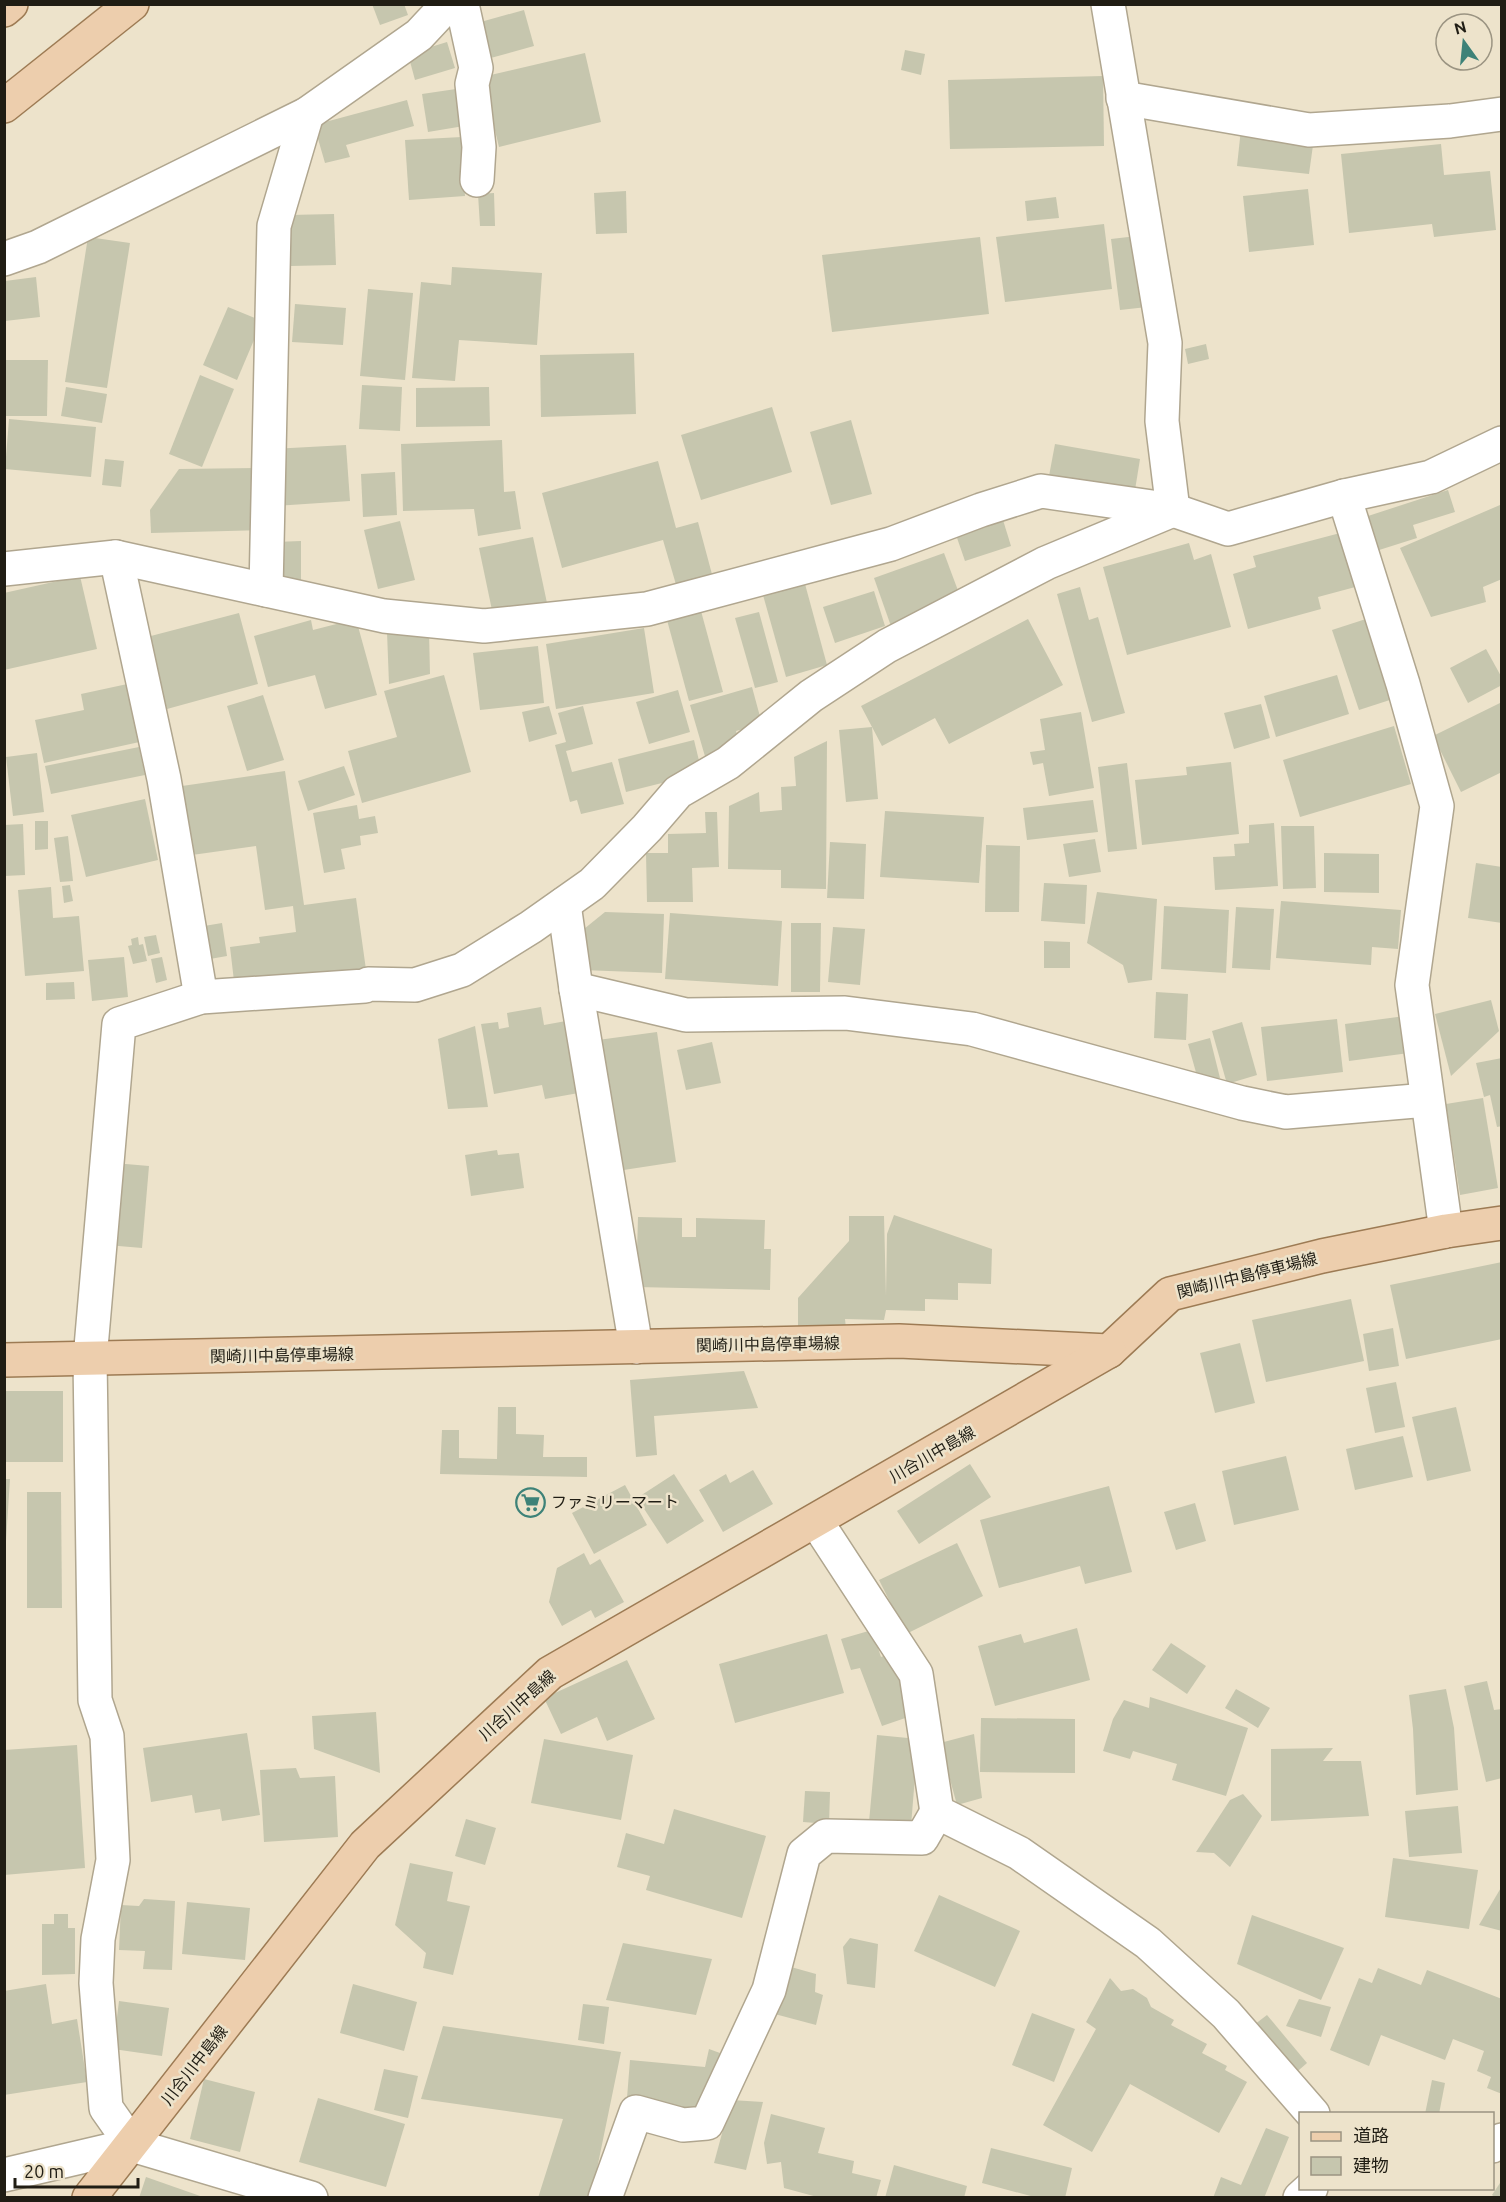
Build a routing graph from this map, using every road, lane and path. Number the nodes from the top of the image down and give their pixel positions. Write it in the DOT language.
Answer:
graph roads {
  1 [pos="11,4"];
  2 [pos="132,4"];
  3 [pos="447,4"];
  4 [pos="462,4"];
  5 [pos="1108,4"];
  6 [pos="4,10"];
  7 [pos="1123,98"];
  8 [pos="4,106"];
  9 [pos="307,114"];
  10 [pos="1502,114"];
  11 [pos="477,180"];
  12 [pos="4,259"];
  13 [pos="1502,443"];
  14 [pos="1344,496"];
  15 [pos="1173,510"];
  16 [pos="116,557"];
  17 [pos="4,569"];
  18 [pos="266,590"];
  19 [pos="564,904"];
  20 [pos="576,989"];
  21 [pos="201,997"];
  22 [pos="1427,1100"];
  23 [pos="1502,1223"];
  24 [pos="1446,1231"];
  25 [pos="636,1347"];
  26 [pos="1109,1351"];
  27 [pos="90,1359"];
  28 [pos="4,1360"];
  29 [pos="816,1521"];
  30 [pos="938,1812"];
  31 [pos="1312,2112"];
  32 [pos="132,2145"];
  33 [pos="4,2175"];
  34 [pos="89,2198"];
  35 [pos="310,2198"];
  36 [pos="605,2198"];
  1 -- 6 [label="main road"];
  2 -- 8 [label="main road"];
  3 -- 9 [label="street"];
  4 -- 11 [label="street"];
  5 -- 7 [label="street"];
  7 -- 10 [label="street"];
  7 -- 15 [label="street"];
  9 -- 12 [label="street"];
  9 -- 18 [label="street"];
  13 -- 14 [label="street"];
  14 -- 15 [label="street"];
  14 -- 22 [label="street"];
  15 -- 18 [label="street"];
  15 -- 19 [label="street"];
  16 -- 17 [label="street"];
  16 -- 18 [label="street"];
  16 -- 21 [label="street"];
  19 -- 20 [label="street"];
  19 -- 21 [label="street"];
  20 -- 22 [label="street"];
  20 -- 25 [label="street"];
  21 -- 27 [label="street"];
  22 -- 24 [label="street"];
  23 -- 24 [label="main road, 関崎川中島停車場線"];
  24 -- 26 [label="main road, 関崎川中島停車場線"];
  25 -- 26 [label="main road, 関崎川中島停車場線"];
  25 -- 27 [label="main road, 関崎川中島停車場線"];
  26 -- 29 [label="main road, 川合川中島線"];
  27 -- 28 [label="main road, 関崎川中島停車場線"];
  27 -- 32 [label="street"];
  29 -- 30 [label="street"];
  29 -- 32 [label="main road, 川合川中島線"];
  30 -- 31 [label="street"];
  30 -- 36 [label="street"];
  32 -- 33 [label="street"];
  32 -- 34 [label="main road, 川合川中島線"];
  32 -- 35 [label="street"];
}
